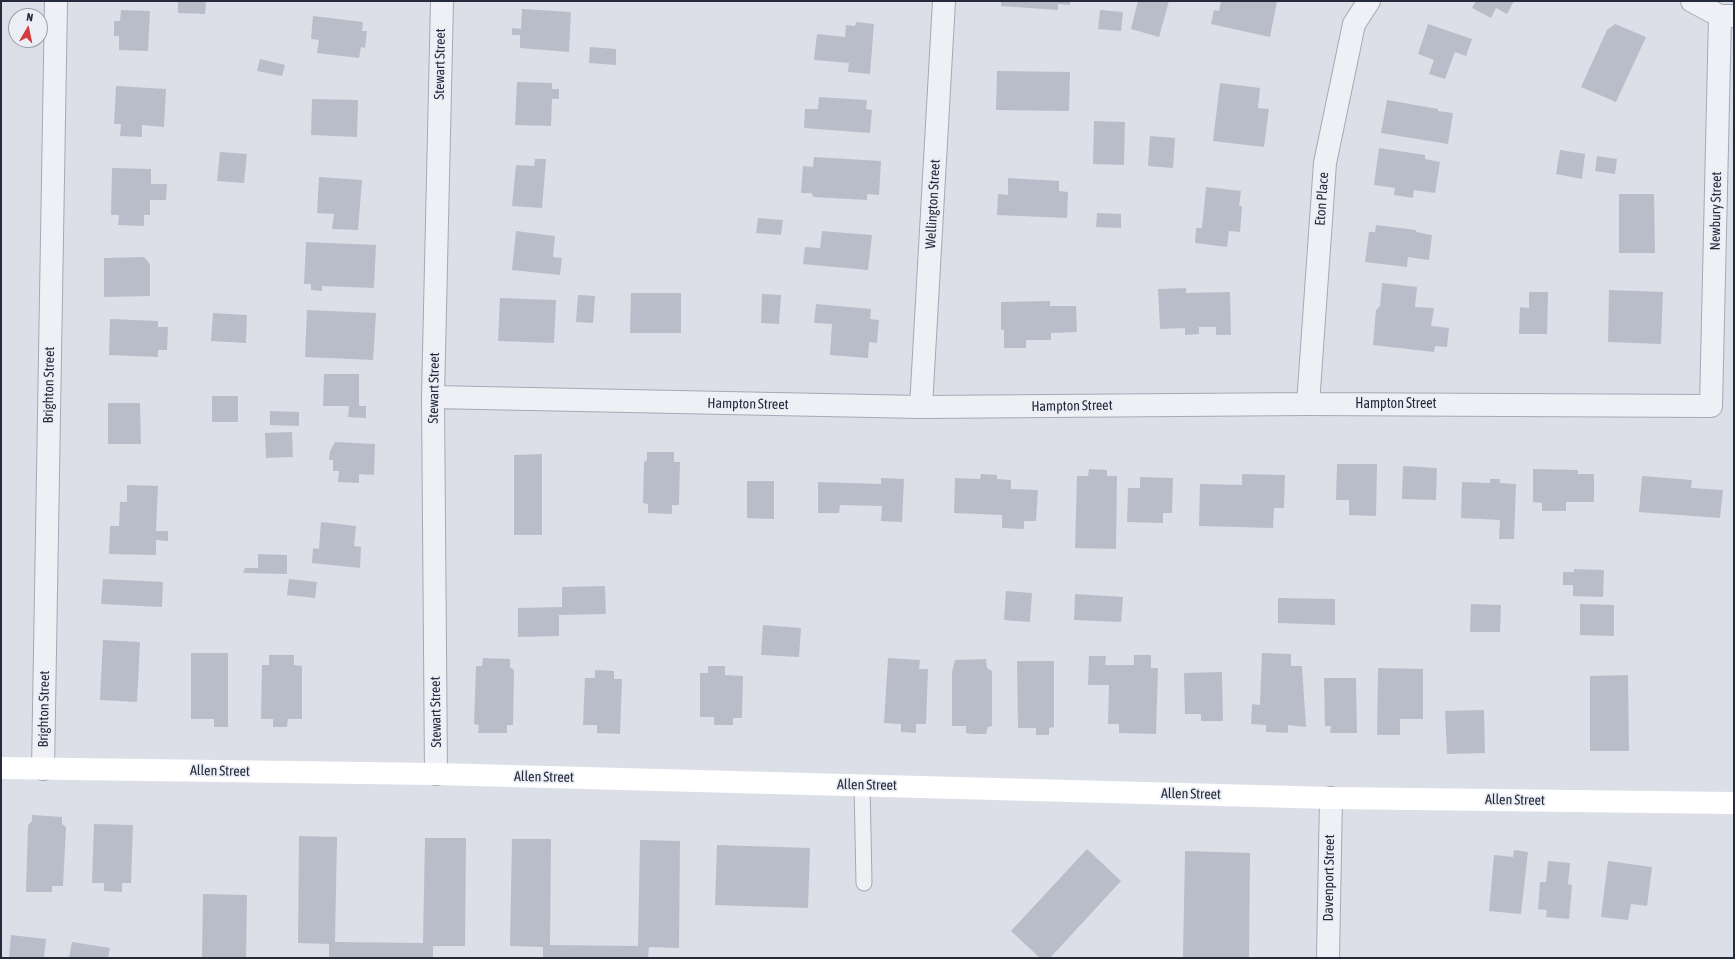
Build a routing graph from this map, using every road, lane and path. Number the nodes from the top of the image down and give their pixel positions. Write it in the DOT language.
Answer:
graph roads {
  1 [pos="56,1"];
  2 [pos="442,1"];
  3 [pos="944,1"];
  4 [pos="1369,1"];
  5 [pos="1692,1"];
  6 [pos="1727,16"];
  7 [pos="433,397"];
  8 [pos="1308,404"];
  9 [pos="1711,406"];
  10 [pos="921,407"];
  11 [pos="1,768"];
  12 [pos="43,769"];
  13 [pos="436,774"];
  14 [pos="862,785"];
  15 [pos="1331,798"];
  16 [pos="1734,803"];
  17 [pos="864,882"];
  18 [pos="1328,958"];
  1 -- 12 [label="street, Brighton Street"];
  2 -- 7 [label="street, Stewart Street"];
  3 -- 10 [label="street, Wellington Street"];
  4 -- 8 [label="street, Eton Place"];
  5 -- 6 [label="street"];
  6 -- 9 [label="street, Newbury Street"];
  7 -- 10 [label="street, Hampton Street"];
  7 -- 13 [label="street, Stewart Street"];
  8 -- 9 [label="street, Hampton Street"];
  8 -- 10 [label="street, Hampton Street"];
  11 -- 12 [label="street, Allen Street"];
  12 -- 13 [label="street, Allen Street"];
  13 -- 14 [label="street, Allen Street"];
  14 -- 15 [label="street, Allen Street"];
  14 -- 17 [label="lane"];
  15 -- 16 [label="street, Allen Street"];
  15 -- 18 [label="street, Davenport Street"];
}
